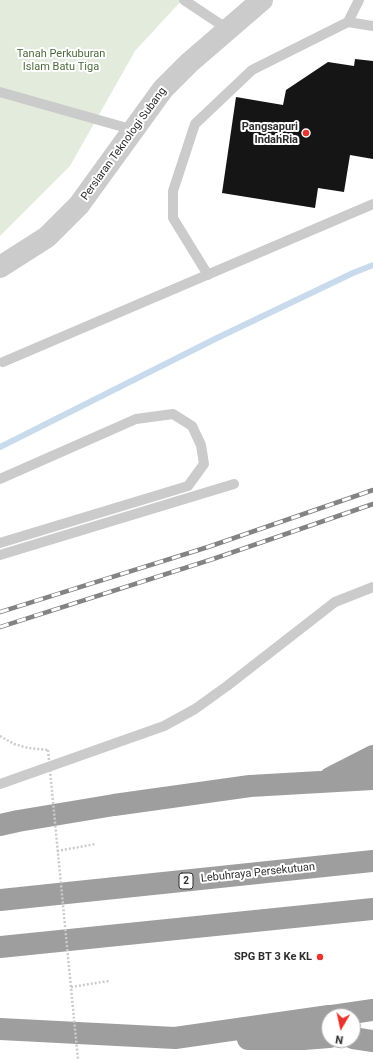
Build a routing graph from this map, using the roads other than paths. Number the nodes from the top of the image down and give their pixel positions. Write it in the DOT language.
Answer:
graph roads {
  1 [pos="184,0"];
  2 [pos="262,0"];
  3 [pos="359,0"];
  4 [pos="348,22"];
  5 [pos="373,26"];
  6 [pos="229,30"];
  7 [pos="0,92"];
  8 [pos="134,130"];
  9 [pos="373,204"];
  10 [pos="0,266"];
  11 [pos="208,275"];
  12 [pos="4,362"];
  13 [pos="0,479"];
  14 [pos="234,484"];
  15 [pos="0,543"];
  16 [pos="0,555"];
  17 [pos="373,587"];
  18 [pos="373,756"];
  19 [pos="373,779"];
  20 [pos="324,781"];
  21 [pos="0,784"];
  22 [pos="0,825"];
  23 [pos="373,861"];
  24 [pos="0,900"];
  25 [pos="373,909"];
  26 [pos="0,947"];
  27 [pos="373,1010"];
  28 [pos="361,1012"];
  29 [pos="321,1017"];
  30 [pos="0,1028"];
  31 [pos="175,1038"];
  32 [pos="321,1038"];
  33 [pos="361,1039"];
  34 [pos="373,1041"];
  1 -- 6 [label="lane"];
  2 -- 6 [label="street, Persiaran Teknologi Subang"];
  3 -- 4 [label="lane"];
  4 -- 5 [label="lane"];
  4 -- 11 [label="lane"];
  6 -- 8 [label="street, Persiaran Teknologi Subang"];
  7 -- 8 [label="lane"];
  8 -- 10 [label="street, Persiaran Teknologi Subang"];
  9 -- 11 [label="lane"];
  11 -- 12 [label="lane"];
  13 -- 15 [label="lane"];
  14 -- 16 [label="lane"];
  17 -- 21 [label="lane"];
  18 -- 20 [label="highway"];
  19 -- 20 [label="highway"];
  20 -- 22 [label="highway"];
  23 -- 24 [label="highway, Lebuhraya Persekutuan / 2"];
  25 -- 26 [label="highway"];
  27 -- 28 [label="highway"];
  29 -- 31 [label="highway"];
  30 -- 31 [label="highway"];
  31 -- 32 [label="highway"];
  33 -- 34 [label="highway"];
}
